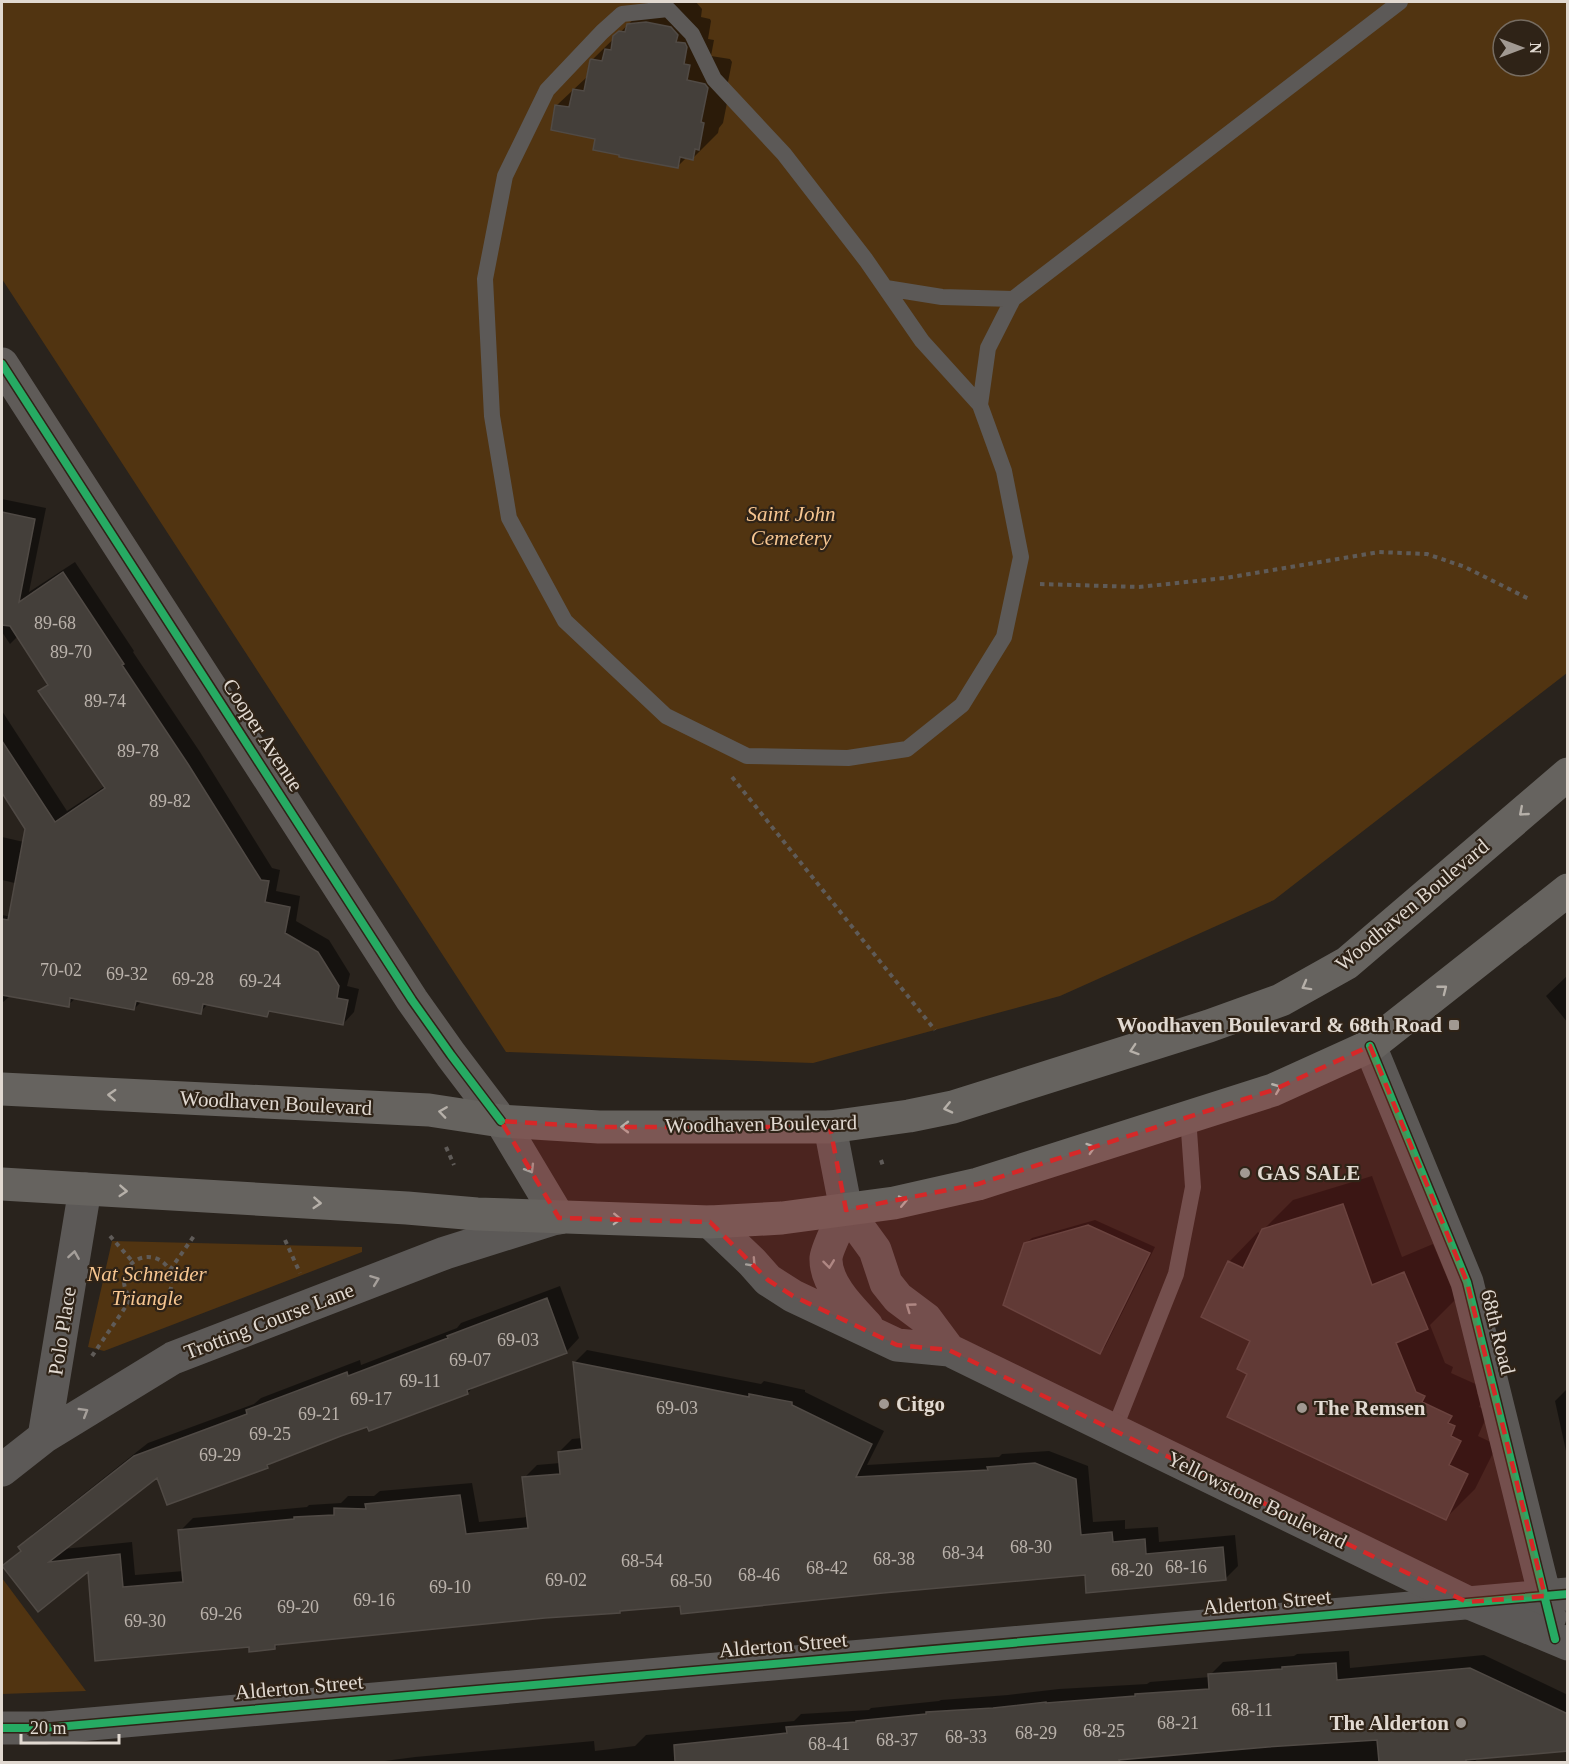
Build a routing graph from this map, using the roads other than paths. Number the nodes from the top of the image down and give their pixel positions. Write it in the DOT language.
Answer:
graph roads {
  1 [pos="1400,2"];
  2 [pos="668,5"];
  3 [pos="886,288"];
  4 [pos="1013,299"];
  5 [pos="2,364"];
  6 [pos="980,405"];
  7 [pos="1568,774"];
  8 [pos="1568,890"];
  9 [pos="1370,1046"];
  10 [pos="2,1089"];
  11 [pos="1188,1117"];
  12 [pos="501,1121"];
  13 [pos="830,1127"];
  14 [pos="2,1184"];
  15 [pos="85,1189"];
  16 [pos="846,1210"];
  17 [pos="559,1218"];
  18 [pos="710,1222"];
  19 [pos="878,1336"];
  20 [pos="949,1350"];
  21 [pos="1114,1430"];
  22 [pos="44,1437"];
  23 [pos="2,1470"];
  24 [pos="1556,1595"];
  25 [pos="1467,1602"];
  26 [pos="1561,1641"];
  27 [pos="2,1728"];
  1 -- 4 [label="lane"];
  2 -- 3 [label="lane"];
  2 -- 6 [label="lane"];
  3 -- 4 [label="lane"];
  3 -- 6 [label="lane"];
  4 -- 6 [label="lane"];
  5 -- 12 [label="main road, Cooper Avenue"];
  7 -- 13 [label="main road, Woodhaven Boulevard, one-way"];
  9 -- 8 [label="main road, one-way"];
  11 -- 9 [label="main road, one-way"];
  9 -- 24 [label="street, 68th Road"];
  12 -- 10 [label="main road, Woodhaven Boulevard, one-way"];
  16 -- 11 [label="main road, one-way"];
  11 -- 21 [label="lane"];
  13 -- 12 [label="main road, Woodhaven Boulevard, one-way"];
  12 -- 17 [label="main road, Cooper Avenue, one-way"];
  13 -- 16 [label="street, Yellowstone Boulevard"];
  14 -- 15 [label="main road"];
  15 -- 17 [label="main road, one-way"];
  22 -- 15 [label="street, Polo Place, one-way"];
  16 -- 18 [label="main road"];
  16 -- 19 [label="street, Yellowstone Boulevard, one-way"];
  20 -- 16 [label="street, Yellowstone Boulevard, one-way"];
  17 -- 18 [label="main road, one-way"];
  22 -- 17 [label="street, Trotting Course Lane, one-way"];
  18 -- 19 [label="street, Yellowstone Boulevard, one-way"];
  19 -- 20 [label="street, Yellowstone Boulevard"];
  20 -- 21 [label="street, Yellowstone Boulevard"];
  21 -- 25 [label="street, Yellowstone Boulevard"];
  22 -- 23 [label="street, Trotting Course Lane"];
  24 -- 25 [label="street, Alderton Street"];
  24 -- 26 [label="street, 68th Road"];
  25 -- 26 [label="street, Yellowstone Boulevard"];
  25 -- 27 [label="street, Alderton Street"];
}
